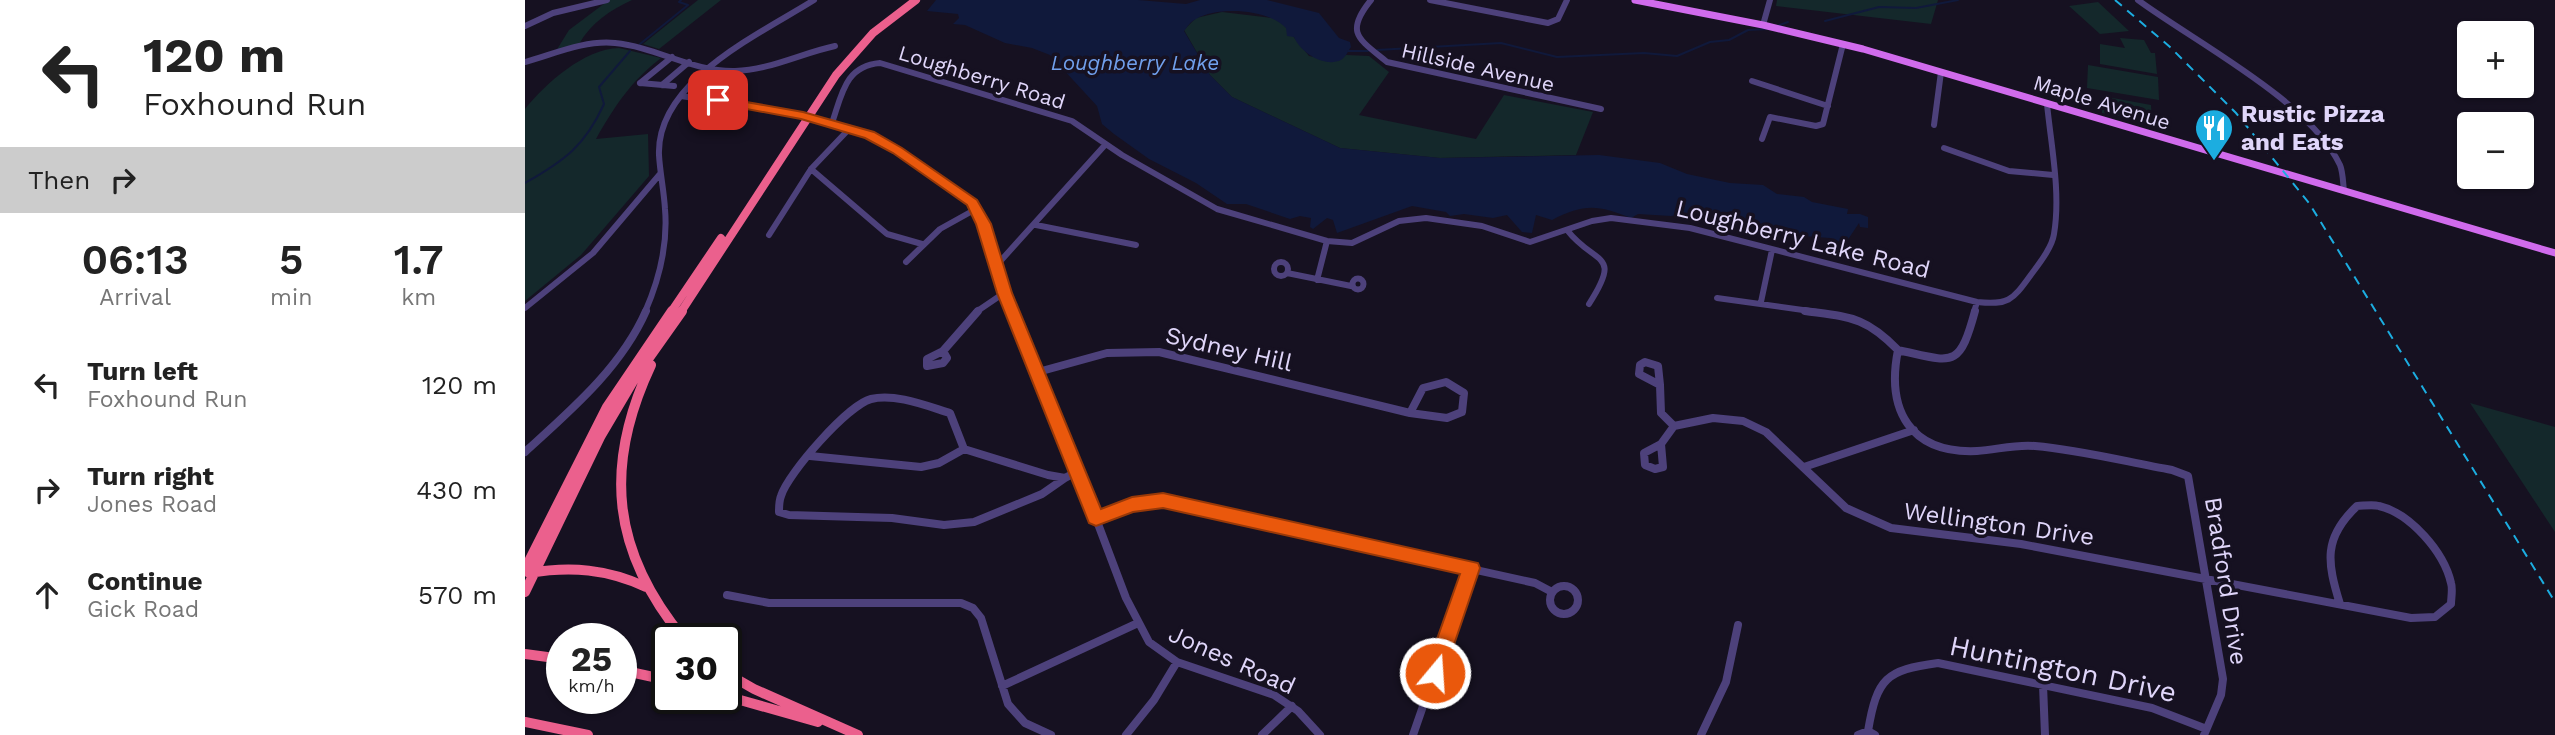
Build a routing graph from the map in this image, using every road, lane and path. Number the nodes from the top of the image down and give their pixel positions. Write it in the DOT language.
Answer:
graph roads {
  1 [pos="607,0"];
  2 [pos="814,0"];
  3 [pos="908,0"];
  4 [pos="916,0"];
  5 [pos="1371,0"];
  6 [pos="1430,0"];
  7 [pos="1567,0"];
  8 [pos="1636,0"];
  9 [pos="1770,0"];
  10 [pos="2138,0"];
  11 [pos="1763,25"];
  12 [pos="525,26"];
  13 [pos="1843,44"];
  14 [pos="835,46"];
  15 [pos="672,57"];
  16 [pos="525,62"];
  17 [pos="689,62"];
  18 [pos="709,68"];
  19 [pos="1941,72"];
  20 [pos="1752,81"];
  21 [pos="662,85"];
  22 [pos="674,86"];
  23 [pos="681,96"];
  24 [pos="2047,104"];
  25 [pos="1828,106"];
  26 [pos="1601,109"];
  27 [pos="806,116"];
  28 [pos="832,124"];
  29 [pos="1078,124"];
  30 [pos="1934,125"];
  31 [pos="850,128"];
  32 [pos="1762,139"];
  33 [pos="1105,145"];
  34 [pos="1944,148"];
  35 [pos="811,169"];
  36 [pos="660,174"];
  37 [pos="2053,175"];
  38 [pos="2344,191"];
  39 [pos="977,209"];
  40 [pos="1036,225"];
  41 [pos="1567,230"];
  42 [pos="769,235"];
  43 [pos="1327,241"];
  44 [pos="922,244"];
  45 [pos="1136,245"];
  46 [pos="1772,250"];
  47 [pos="2555,253"];
  48 [pos="906,262"];
  49 [pos="996,266"];
  50 [pos="1287,273"];
  51 [pos="1317,280"];
  52 [pos="1351,286"];
  53 [pos="1004,293"];
  54 [pos="1717,298"];
  55 [pos="1761,302"];
  56 [pos="1977,302"];
  57 [pos="1589,304"];
  58 [pos="525,308"];
  59 [pos="674,323"];
  60 [pos="1898,350"];
  61 [pos="943,351"];
  62 [pos="1038,372"];
  63 [pos="1660,385"];
  64 [pos="1410,413"];
  65 [pos="1674,426"];
  66 [pos="1914,430"];
  67 [pos="1661,444"];
  68 [pos="964,449"];
  69 [pos="525,452"];
  70 [pos="810,456"];
  71 [pos="1804,467"];
  72 [pos="1078,471"];
  73 [pos="1065,478"];
  74 [pos="1096,518"];
  75 [pos="541,536"];
  76 [pos="525,553"];
  77 [pos="1471,568"];
  78 [pos="528,572"];
  79 [pos="2208,578"];
  80 [pos="646,588"];
  81 [pos="525,592"];
  82 [pos="1552,592"];
  83 [pos="727,595"];
  84 [pos="2340,604"];
  85 [pos="669,623"];
  86 [pos="1138,623"];
  87 [pos="1738,625"];
  88 [pos="525,654"];
  89 [pos="546,657"];
  90 [pos="1177,662"];
  91 [pos="742,682"];
  92 [pos="2043,685"];
  93 [pos="1002,686"];
  94 [pos="742,701"];
  95 [pos="1292,706"];
  96 [pos="525,722"];
  97 [pos="2204,732"];
  98 [pos="1871,733"];
  99 [pos="588,735"];
  100 [pos="858,735"];
  101 [pos="1051,735"];
  102 [pos="1126,735"];
  103 [pos="1262,735"];
  104 [pos="1320,735"];
  105 [pos="1413,735"];
  106 [pos="1701,735"];
  107 [pos="1858,735"];
  108 [pos="2045,735"];
  1 -- 12 [label="street"];
  2 -- 18 [label="street"];
  3 -- 27 [label="highway"];
  4 -- 27 [label="highway"];
  5 -- 26 [label="street, Hillside Avenue"];
  6 -- 7 [label="street"];
  8 -- 11 [label="main road, Maple Avenue"];
  9 -- 11 [label="street"];
  10 -- 38 [label="street"];
  11 -- 13 [label="main road, Maple Avenue"];
  13 -- 19 [label="main road, Maple Avenue"];
  13 -- 25 [label="street"];
  14 -- 18 [label="street"];
  15 -- 16 [label="street"];
  15 -- 17 [label="street"];
  15 -- 21 [label="street"];
  17 -- 18 [label="street"];
  17 -- 21 [label="street"];
  18 -- 23 [label="street"];
  19 -- 24 [label="main road, Maple Avenue"];
  19 -- 30 [label="street"];
  20 -- 25 [label="street"];
  21 -- 22 [label="street"];
  23 -- 27 [label="street"];
  23 -- 36 [label="street"];
  24 -- 37 [label="street, Loughberry Lake Road"];
  24 -- 38 [label="main road, Maple Avenue"];
  25 -- 32 [label="street"];
  27 -- 28 [label="street"];
  27 -- 59 [label="highway"];
  27 -- 75 [label="highway"];
  28 -- 29 [label="street, Loughberry Road"];
  28 -- 31 [label="street"];
  29 -- 33 [label="street, Loughberry Lake Road"];
  31 -- 35 [label="street"];
  31 -- 39 [label="street"];
  33 -- 40 [label="street"];
  33 -- 43 [label="street, Loughberry Lake Road"];
  34 -- 37 [label="street"];
  35 -- 42 [label="street"];
  35 -- 44 [label="street"];
  36 -- 58 [label="street"];
  36 -- 69 [label="street"];
  37 -- 56 [label="street, Loughberry Lake Road"];
  38 -- 47 [label="main road, Maple Avenue"];
  39 -- 44 [label="street"];
  39 -- 49 [label="street, Jones Road"];
  40 -- 45 [label="street"];
  40 -- 49 [label="street"];
  41 -- 43 [label="street, Loughberry Lake Road"];
  41 -- 46 [label="street, Loughberry Lake Road"];
  41 -- 57 [label="street"];
  43 -- 51 [label="street"];
  44 -- 48 [label="street"];
  46 -- 55 [label="street"];
  46 -- 56 [label="street, Loughberry Lake Road"];
  49 -- 53 [label="street, Jones Road"];
  50 -- 51 [label="street"];
  51 -- 52 [label="street"];
  53 -- 61 [label="street"];
  53 -- 62 [label="street, Jones Road"];
  54 -- 55 [label="street"];
  55 -- 60 [label="street"];
  56 -- 60 [label="street"];
  59 -- 78 [label="highway"];
  59 -- 80 [label="highway"];
  60 -- 66 [label="street"];
  62 -- 64 [label="street, Sydney Hill"];
  62 -- 72 [label="street, Jones Road"];
  63 -- 65 [label="street"];
  64 -- 64 [label="street, Sydney Hill"];
  65 -- 67 [label="street"];
  65 -- 71 [label="street, Wellington Drive"];
  66 -- 71 [label="street"];
  66 -- 79 [label="street, Bradford Drive"];
  68 -- 70 [label="street"];
  68 -- 70 [label="street"];
  68 -- 73 [label="street"];
  70 -- 73 [label="street"];
  71 -- 79 [label="street, Wellington Drive"];
  72 -- 73 [label="street"];
  72 -- 74 [label="street, Jones Road"];
  74 -- 77 [label="street"];
  74 -- 86 [label="street, Jones Road"];
  75 -- 76 [label="highway"];
  75 -- 78 [label="highway"];
  77 -- 82 [label="street"];
  77 -- 105 [label="street"];
  78 -- 80 [label="highway"];
  78 -- 81 [label="highway"];
  79 -- 84 [label="street, Wellington Drive"];
  79 -- 97 [label="street, Bradford Drive"];
  80 -- 85 [label="highway"];
  83 -- 93 [label="street"];
  84 -- 84 [label="street"];
  86 -- 90 [label="street, Jones Road"];
  86 -- 93 [label="street"];
  87 -- 106 [label="street"];
  88 -- 89 [label="highway"];
  90 -- 95 [label="street, Jones Road"];
  90 -- 102 [label="street"];
  91 -- 100 [label="highway"];
  92 -- 97 [label="street, Huntington Drive"];
  92 -- 98 [label="street, Huntington Drive"];
  92 -- 108 [label="street"];
  93 -- 101 [label="street"];
  94 -- 100 [label="highway"];
  95 -- 103 [label="street"];
  95 -- 104 [label="street, Jones Road"];
  96 -- 99 [label="highway"];
  98 -- 107 [label="street"];
}
